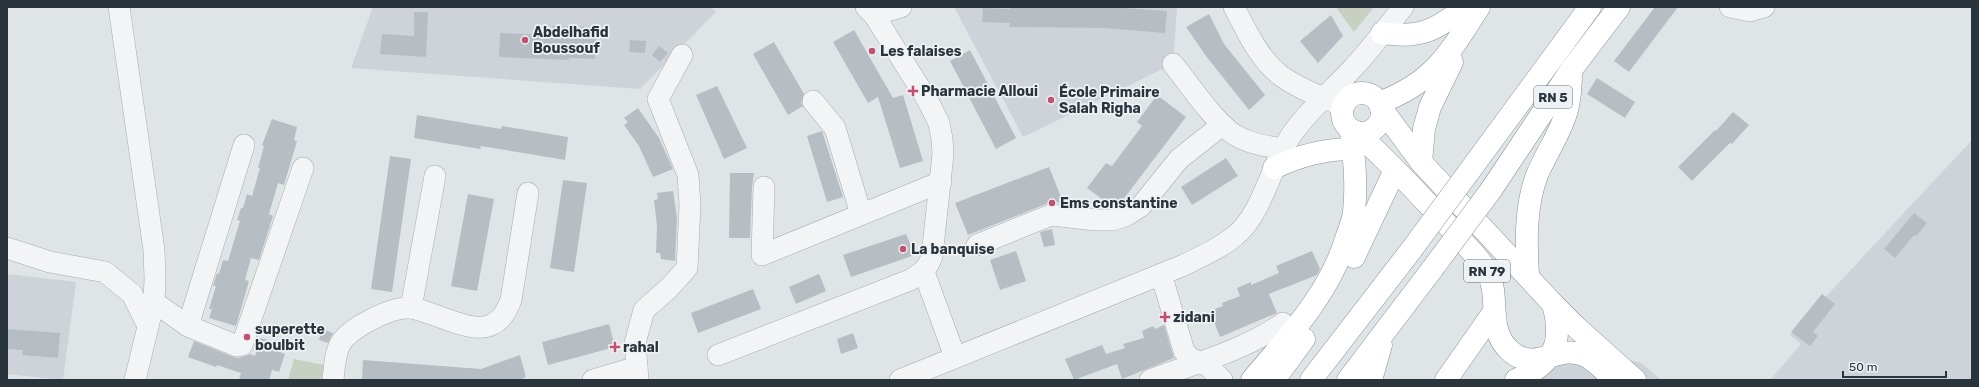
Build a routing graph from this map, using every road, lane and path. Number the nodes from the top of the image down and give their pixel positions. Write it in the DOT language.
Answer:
graph roads {
  1 [pos="119,7"];
  2 [pos="901,7"];
  3 [pos="1234,7"];
  4 [pos="1403,7"];
  5 [pos="1466,7"];
  6 [pos="1479,7"];
  7 [pos="1575,7"];
  8 [pos="1590,7"];
  9 [pos="1619,7"];
  10 [pos="1730,7"];
  11 [pos="1764,7"];
  12 [pos="870,11"];
  13 [pos="1382,33"];
  14 [pos="1457,41"];
  15 [pos="1558,51"];
  16 [pos="682,55"];
  17 [pos="1173,64"];
  18 [pos="1571,70"];
  19 [pos="1323,97"];
  20 [pos="813,101"];
  21 [pos="1343,106"];
  22 [pos="1380,106"];
  23 [pos="1222,125"];
  24 [pos="1353,137"];
  25 [pos="244,144"];
  26 [pos="1278,158"];
  27 [pos="1421,162"];
  28 [pos="303,168"];
  29 [pos="1395,170"];
  30 [pos="435,176"];
  31 [pos="941,182"];
  32 [pos="764,187"];
  33 [pos="528,193"];
  34 [pos="861,214"];
  35 [pos="977,245"];
  36 [pos="7,248"];
  37 [pos="924,272"];
  38 [pos="1161,274"];
  39 [pos="1528,275"];
  40 [pos="154,302"];
  41 [pos="1553,304"];
  42 [pos="411,308"];
  43 [pos="1493,313"];
  44 [pos="1283,323"];
  45 [pos="148,326"];
  46 [pos="188,326"];
  47 [pos="1388,327"];
  48 [pos="718,355"];
  49 [pos="1550,356"];
  50 [pos="956,357"];
  51 [pos="1199,361"];
  52 [pos="638,374"];
  53 [pos="135,380"];
  54 [pos="333,380"];
  55 [pos="593,380"];
  56 [pos="900,380"];
  57 [pos="1150,380"];
  58 [pos="1222,380"];
  59 [pos="1252,380"];
  60 [pos="1274,380"];
  61 [pos="1311,380"];
  62 [pos="1348,380"];
  63 [pos="1371,380"];
  64 [pos="1446,380"];
  65 [pos="1516,380"];
  66 [pos="1614,380"];
  67 [pos="1635,380"];
  1 -- 40 [label="street"];
  2 -- 12 [label="street"];
  3 -- 19 [label="street"];
  4 -- 13 [label="street"];
  5 -- 13 [label="highway"];
  6 -- 14 [label="highway"];
  7 -- 15 [label="highway"];
  8 -- 15 [label="highway, RN 5"];
  9 -- 18 [label="highway, RN 5"];
  10 -- 11 [label="street"];
  12 -- 31 [label="street"];
  13 -- 19 [label="street"];
  14 -- 22 [label="highway"];
  14 -- 27 [label="highway"];
  15 -- 61 [label="highway, RN 5, bridge"];
  16 -- 52 [label="street"];
  17 -- 23 [label="street"];
  18 -- 39 [label="highway"];
  18 -- 47 [label="highway, RN 5, bridge"];
  19 -- 21 [label="street"];
  19 -- 26 [label="street"];
  20 -- 34 [label="street"];
  21 -- 22 [label="highway"];
  21 -- 24 [label="highway"];
  22 -- 24 [label="highway"];
  22 -- 27 [label="highway, RN 79"];
  23 -- 26 [label="street"];
  23 -- 35 [label="street"];
  24 -- 26 [label="highway"];
  24 -- 29 [label="highway, RN 79"];
  24 -- 59 [label="highway"];
  25 -- 46 [label="street"];
  26 -- 38 [label="street"];
  27 -- 39 [label="highway, RN 79"];
  28 -- 46 [label="street"];
  29 -- 43 [label="highway, RN 79"];
  29 -- 60 [label="highway"];
  30 -- 42 [label="street"];
  31 -- 34 [label="street"];
  31 -- 37 [label="street"];
  32 -- 34 [label="street"];
  33 -- 42 [label="street"];
  36 -- 45 [label="street"];
  37 -- 48 [label="street"];
  37 -- 50 [label="street"];
  38 -- 50 [label="street"];
  38 -- 51 [label="street"];
  39 -- 41 [label="highway, RN 79"];
  40 -- 45 [label="street"];
  40 -- 46 [label="street"];
  41 -- 49 [label="highway, RN 79"];
  41 -- 67 [label="highway, RN 79"];
  42 -- 54 [label="street"];
  43 -- 49 [label="highway, RN 79"];
  43 -- 64 [label="highway"];
  44 -- 51 [label="street"];
  45 -- 53 [label="street"];
  47 -- 62 [label="highway, RN 5"];
  47 -- 63 [label="highway"];
  49 -- 65 [label="highway, RN 79"];
  49 -- 66 [label="highway, RN 79"];
  50 -- 56 [label="street"];
  51 -- 57 [label="street"];
  51 -- 58 [label="street"];
  52 -- 55 [label="street"];
}
